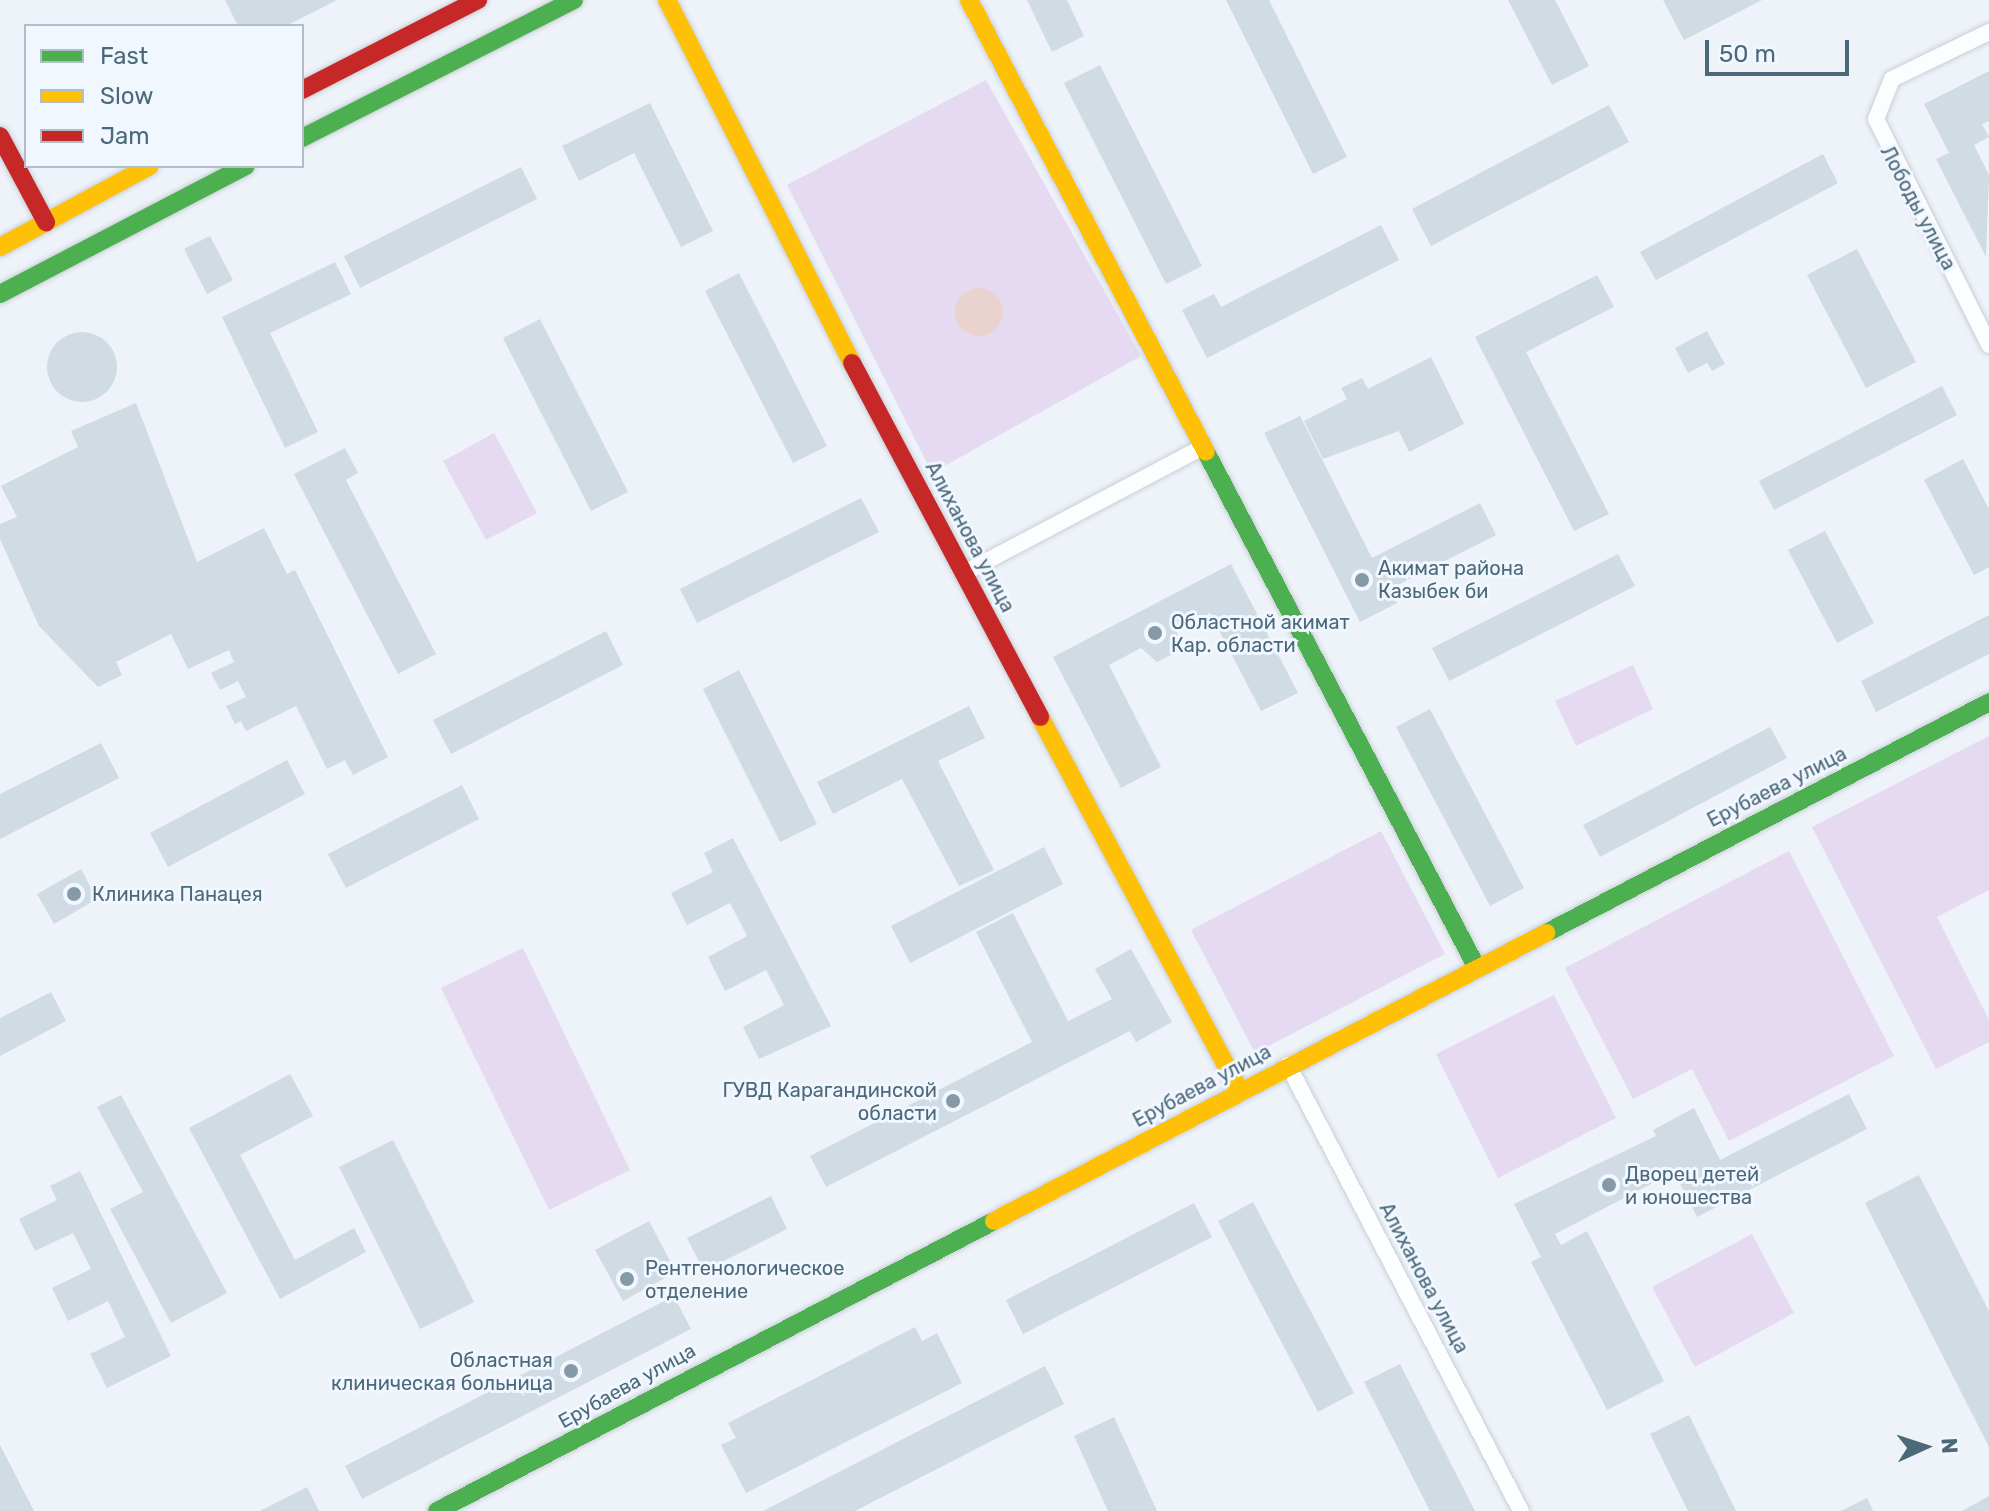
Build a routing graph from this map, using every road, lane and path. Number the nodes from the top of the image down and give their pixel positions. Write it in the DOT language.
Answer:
graph roads {
  1 [pos="478,0"];
  2 [pos="574,0"];
  3 [pos="667,0"];
  4 [pos="969,0"];
  5 [pos="1989,32"];
  6 [pos="304,89"];
  7 [pos="0,136"];
  8 [pos="304,137"];
  9 [pos="146,168"];
  10 [pos="242,168"];
  11 [pos="46,222"];
  12 [pos="0,247"];
  13 [pos="0,294"];
  14 [pos="1989,345"];
  15 [pos="1201,448"];
  16 [pos="964,573"];
  17 [pos="1989,702"];
  18 [pos="1477,968"];
  19 [pos="1288,1065"];
  20 [pos="1240,1092"];
  21 [pos="437,1511"];
  22 [pos="1521,1511"];
  1 -- 6 [label="main road"];
  2 -- 8 [label="main road"];
  3 -- 16 [label="main road, Алиханова улица"];
  4 -- 15 [label="main road"];
  5 -- 14 [label="street, Лободы улица"];
  7 -- 11 [label="main road"];
  9 -- 11 [label="main road"];
  10 -- 13 [label="main road"];
  11 -- 12 [label="main road"];
  15 -- 16 [label="street"];
  15 -- 18 [label="main road"];
  16 -- 20 [label="main road, Алиханова улица"];
  17 -- 18 [label="main road, Ерубаева улица"];
  18 -- 19 [label="main road, Ерубаева улица"];
  19 -- 20 [label="main road, Ерубаева улица"];
  19 -- 22 [label="street, Алиханова улица"];
  20 -- 21 [label="main road, Ерубаева улица"];
}
